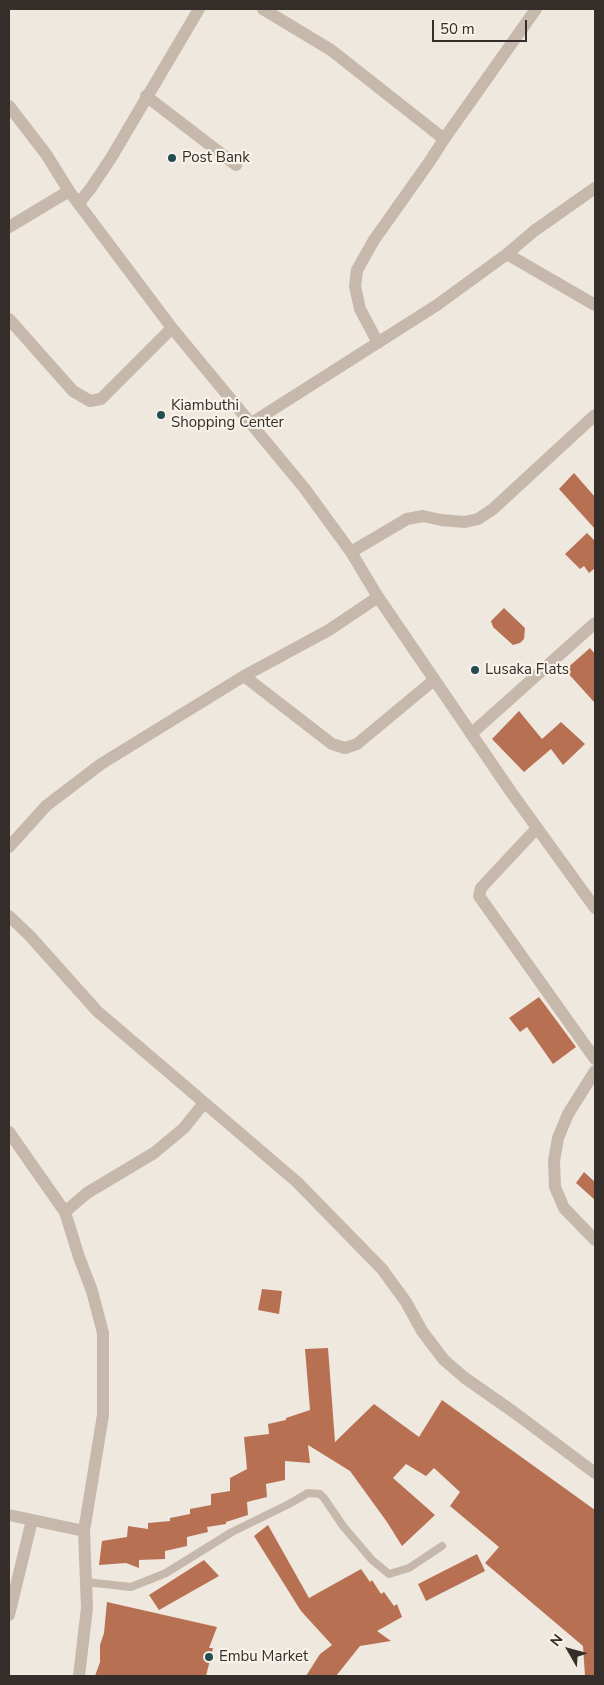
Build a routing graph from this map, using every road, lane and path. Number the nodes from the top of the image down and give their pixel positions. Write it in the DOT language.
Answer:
graph roads {
  1 [pos="199,9"];
  2 [pos="263,9"];
  3 [pos="536,9"];
  4 [pos="146,96"];
  5 [pos="9,106"];
  6 [pos="444,138"];
  7 [pos="236,164"];
  8 [pos="595,188"];
  9 [pos="69,191"];
  10 [pos="78,203"];
  11 [pos="9,227"];
  12 [pos="507,254"];
  13 [pos="595,305"];
  14 [pos="9,319"];
  15 [pos="172,328"];
  16 [pos="378,343"];
  17 [pos="595,415"];
  18 [pos="250,424"];
  19 [pos="351,552"];
  20 [pos="378,597"];
  21 [pos="595,622"];
  22 [pos="244,676"];
  23 [pos="434,680"];
  24 [pos="471,734"];
  25 [pos="538,828"];
  26 [pos="9,847"];
  27 [pos="593,901"];
  28 [pos="9,916"];
  29 [pos="595,1059"];
  30 [pos="595,1071"];
  31 [pos="204,1104"];
  32 [pos="9,1132"];
  33 [pos="65,1212"];
  34 [pos="595,1240"];
  35 [pos="595,1473"];
  36 [pos="9,1515"];
  37 [pos="32,1520"];
  38 [pos="84,1531"];
  39 [pos="442,1546"];
  40 [pos="86,1582"];
  41 [pos="9,1615"];
  42 [pos="79,1676"];
  1 -- 4 [label="street"];
  2 -- 6 [label="street"];
  3 -- 6 [label="street"];
  4 -- 7 [label="street"];
  4 -- 10 [label="street"];
  5 -- 9 [label="street"];
  6 -- 16 [label="street"];
  8 -- 12 [label="street"];
  9 -- 10 [label="street"];
  9 -- 11 [label="street"];
  10 -- 15 [label="street"];
  12 -- 13 [label="street"];
  12 -- 16 [label="street"];
  14 -- 15 [label="street"];
  15 -- 18 [label="street"];
  16 -- 18 [label="street"];
  17 -- 19 [label="street"];
  18 -- 19 [label="street"];
  19 -- 20 [label="street"];
  20 -- 22 [label="street"];
  20 -- 23 [label="street"];
  21 -- 24 [label="street"];
  22 -- 23 [label="street"];
  22 -- 26 [label="street"];
  23 -- 24 [label="street"];
  24 -- 25 [label="street"];
  25 -- 27 [label="street"];
  25 -- 29 [label="street"];
  28 -- 31 [label="street"];
  30 -- 34 [label="street"];
  31 -- 33 [label="street"];
  31 -- 35 [label="street"];
  32 -- 33 [label="street"];
  33 -- 38 [label="street"];
  36 -- 37 [label="street"];
  37 -- 38 [label="street"];
  37 -- 41 [label="street"];
  38 -- 40 [label="street"];
  39 -- 40 [label="lane"];
  40 -- 42 [label="street"];
}
